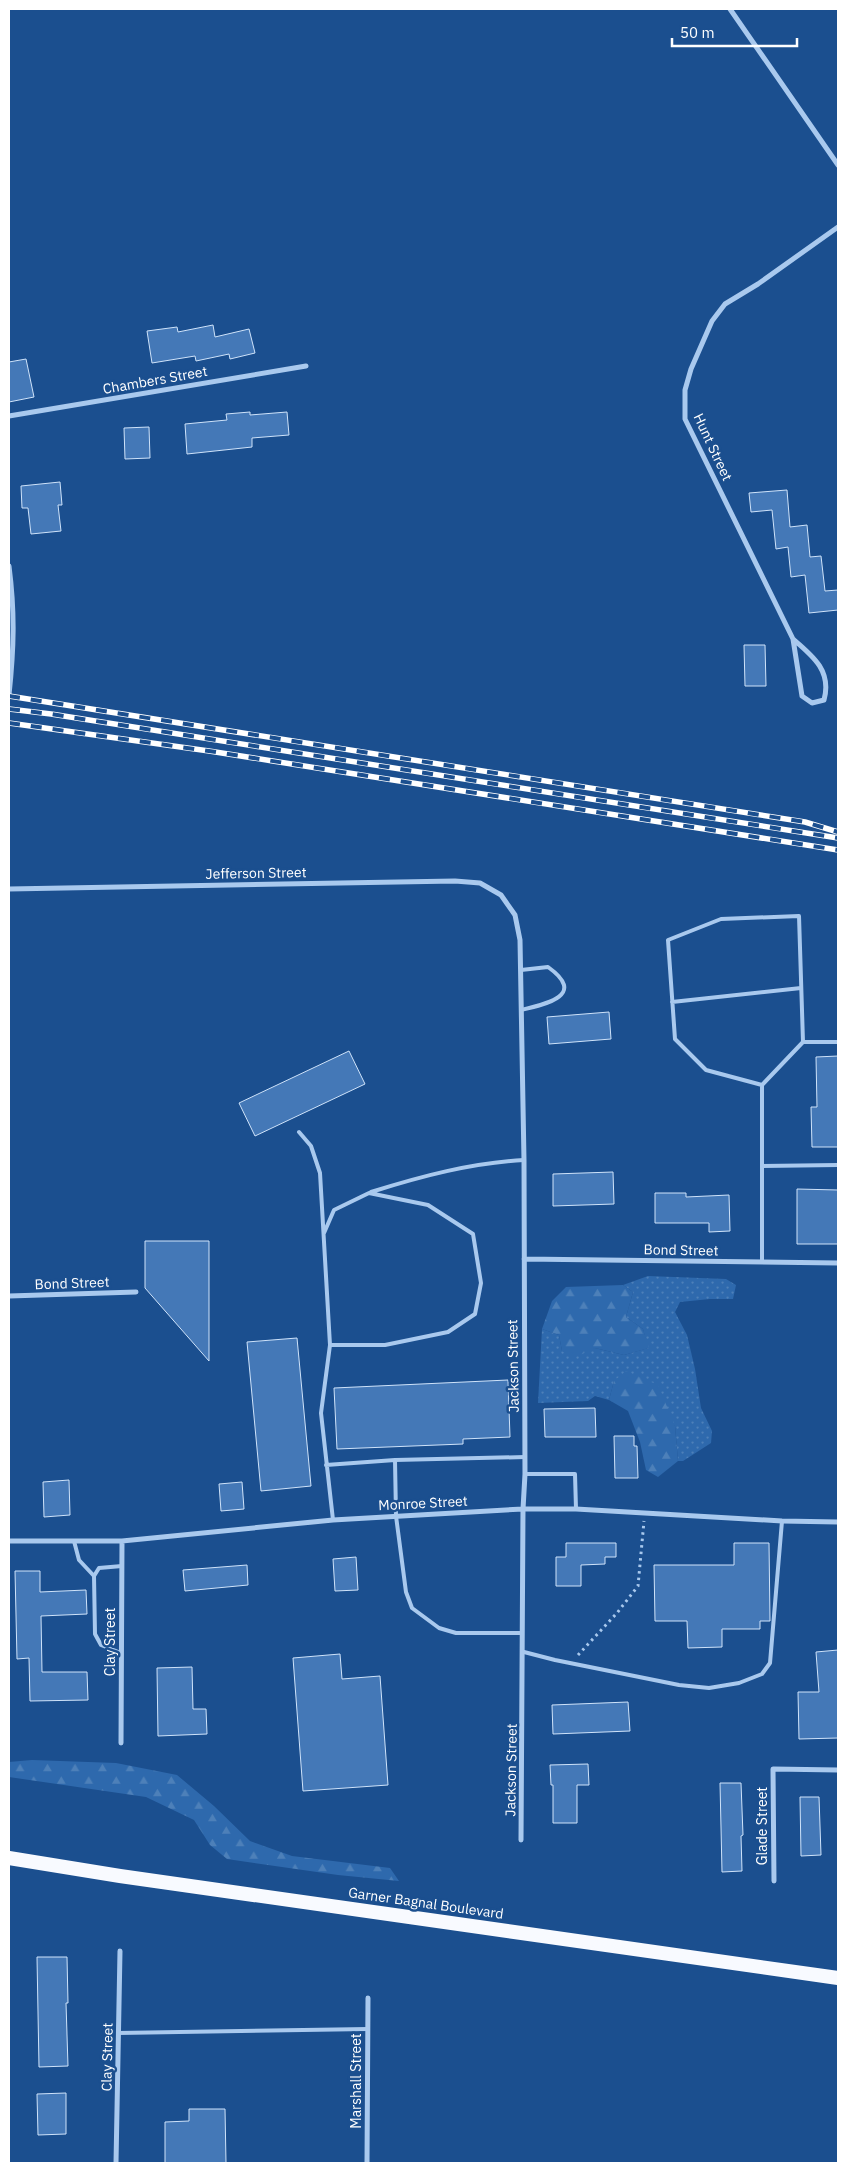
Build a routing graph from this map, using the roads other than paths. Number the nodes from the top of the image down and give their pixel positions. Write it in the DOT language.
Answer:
graph roads {
  1 [pos="730,9"];
  2 [pos="838,164"];
  3 [pos="838,227"];
  4 [pos="306,366"];
  5 [pos="9,416"];
  6 [pos="9,566"];
  7 [pos="793,639"];
  8 [pos="9,695"];
  9 [pos="9,889"];
  10 [pos="501,896"];
  11 [pos="521,970"];
  12 [pos="801,988"];
  13 [pos="672,1002"];
  14 [pos="522,1010"];
  15 [pos="803,1042"];
  16 [pos="838,1042"];
  17 [pos="762,1085"];
  18 [pos="299,1132"];
  19 [pos="524,1160"];
  20 [pos="838,1165"];
  21 [pos="762,1166"];
  22 [pos="369,1193"];
  23 [pos="324,1233"];
  24 [pos="524,1259"];
  25 [pos="762,1262"];
  26 [pos="838,1264"];
  27 [pos="136,1292"];
  28 [pos="9,1296"];
  29 [pos="330,1345"];
  30 [pos="526,1457"];
  31 [pos="395,1460"];
  32 [pos="326,1465"];
  33 [pos="526,1474"];
  34 [pos="523,1509"];
  35 [pos="576,1509"];
  36 [pos="396,1516"];
  37 [pos="333,1520"];
  38 [pos="782,1521"];
  39 [pos="838,1522"];
  40 [pos="9,1541"];
  41 [pos="74,1541"];
  42 [pos="122,1541"];
  43 [pos="122,1566"];
  44 [pos="94,1576"];
  45 [pos="522,1633"];
  46 [pos="524,1652"];
  47 [pos="122,1653"];
  48 [pos="121,1743"];
  49 [pos="838,1770"];
  50 [pos="521,1840"];
  51 [pos="9,1858"];
  52 [pos="774,1882"];
  53 [pos="120,1951"];
  54 [pos="838,1978"];
  55 [pos="368,1998"];
  56 [pos="368,2029"];
  57 [pos="118,2033"];
  58 [pos="116,2163"];
  59 [pos="367,2163"];
  1 -- 2 [label="street"];
  3 -- 7 [label="street, Hunt Street"];
  4 -- 5 [label="street, Chambers Street"];
  6 -- 8 [label="street"];
  7 -- 7 [label="street, Hunt Street"];
  9 -- 10 [label="street, Jefferson Street"];
  10 -- 11 [label="street, Jackson Street"];
  11 -- 14 [label="street, Jackson Street"];
  11 -- 14 [label="lane"];
  12 -- 13 [label="lane"];
  12 -- 13 [label="lane"];
  12 -- 15 [label="lane"];
  13 -- 17 [label="lane"];
  14 -- 19 [label="street, Jackson Street"];
  15 -- 16 [label="lane"];
  15 -- 17 [label="lane"];
  17 -- 21 [label="lane"];
  18 -- 23 [label="lane"];
  19 -- 22 [label="lane"];
  19 -- 24 [label="street, Jackson Street"];
  20 -- 21 [label="lane"];
  21 -- 25 [label="lane"];
  22 -- 23 [label="lane"];
  22 -- 29 [label="lane"];
  23 -- 29 [label="lane"];
  24 -- 25 [label="street, Bond Street"];
  24 -- 30 [label="street, Jackson Street"];
  25 -- 26 [label="street, Bond Street"];
  27 -- 28 [label="street, Bond Street"];
  29 -- 32 [label="lane"];
  30 -- 31 [label="lane"];
  30 -- 33 [label="street, Jackson Street"];
  31 -- 32 [label="lane"];
  31 -- 36 [label="lane"];
  32 -- 37 [label="lane"];
  33 -- 34 [label="street, Jackson Street"];
  33 -- 35 [label="lane"];
  34 -- 35 [label="street, Monroe Street"];
  34 -- 36 [label="street, Monroe Street"];
  34 -- 45 [label="street, Jackson Street"];
  35 -- 38 [label="street, Monroe Street"];
  36 -- 37 [label="street, Monroe Street"];
  36 -- 45 [label="lane"];
  37 -- 42 [label="street, Monroe Street"];
  38 -- 39 [label="street, Monroe Street"];
  38 -- 46 [label="lane"];
  40 -- 41 [label="street, Monroe Street"];
  41 -- 42 [label="street, Monroe Street"];
  41 -- 44 [label="lane"];
  42 -- 43 [label="street, Clay Street"];
  43 -- 44 [label="lane"];
  43 -- 47 [label="street, Clay Street"];
  44 -- 47 [label="lane"];
  45 -- 46 [label="street, Jackson Street"];
  46 -- 50 [label="street, Jackson Street"];
  47 -- 48 [label="street, Clay Street"];
  49 -- 52 [label="street, Glade Street"];
  51 -- 54 [label="highway, Garner Bagnal Boulevard"];
  53 -- 57 [label="street, Clay Street"];
  55 -- 56 [label="street, Marshall Street"];
  56 -- 57 [label="lane"];
  56 -- 59 [label="street, Marshall Street"];
  57 -- 58 [label="street, Clay Street"];
}
